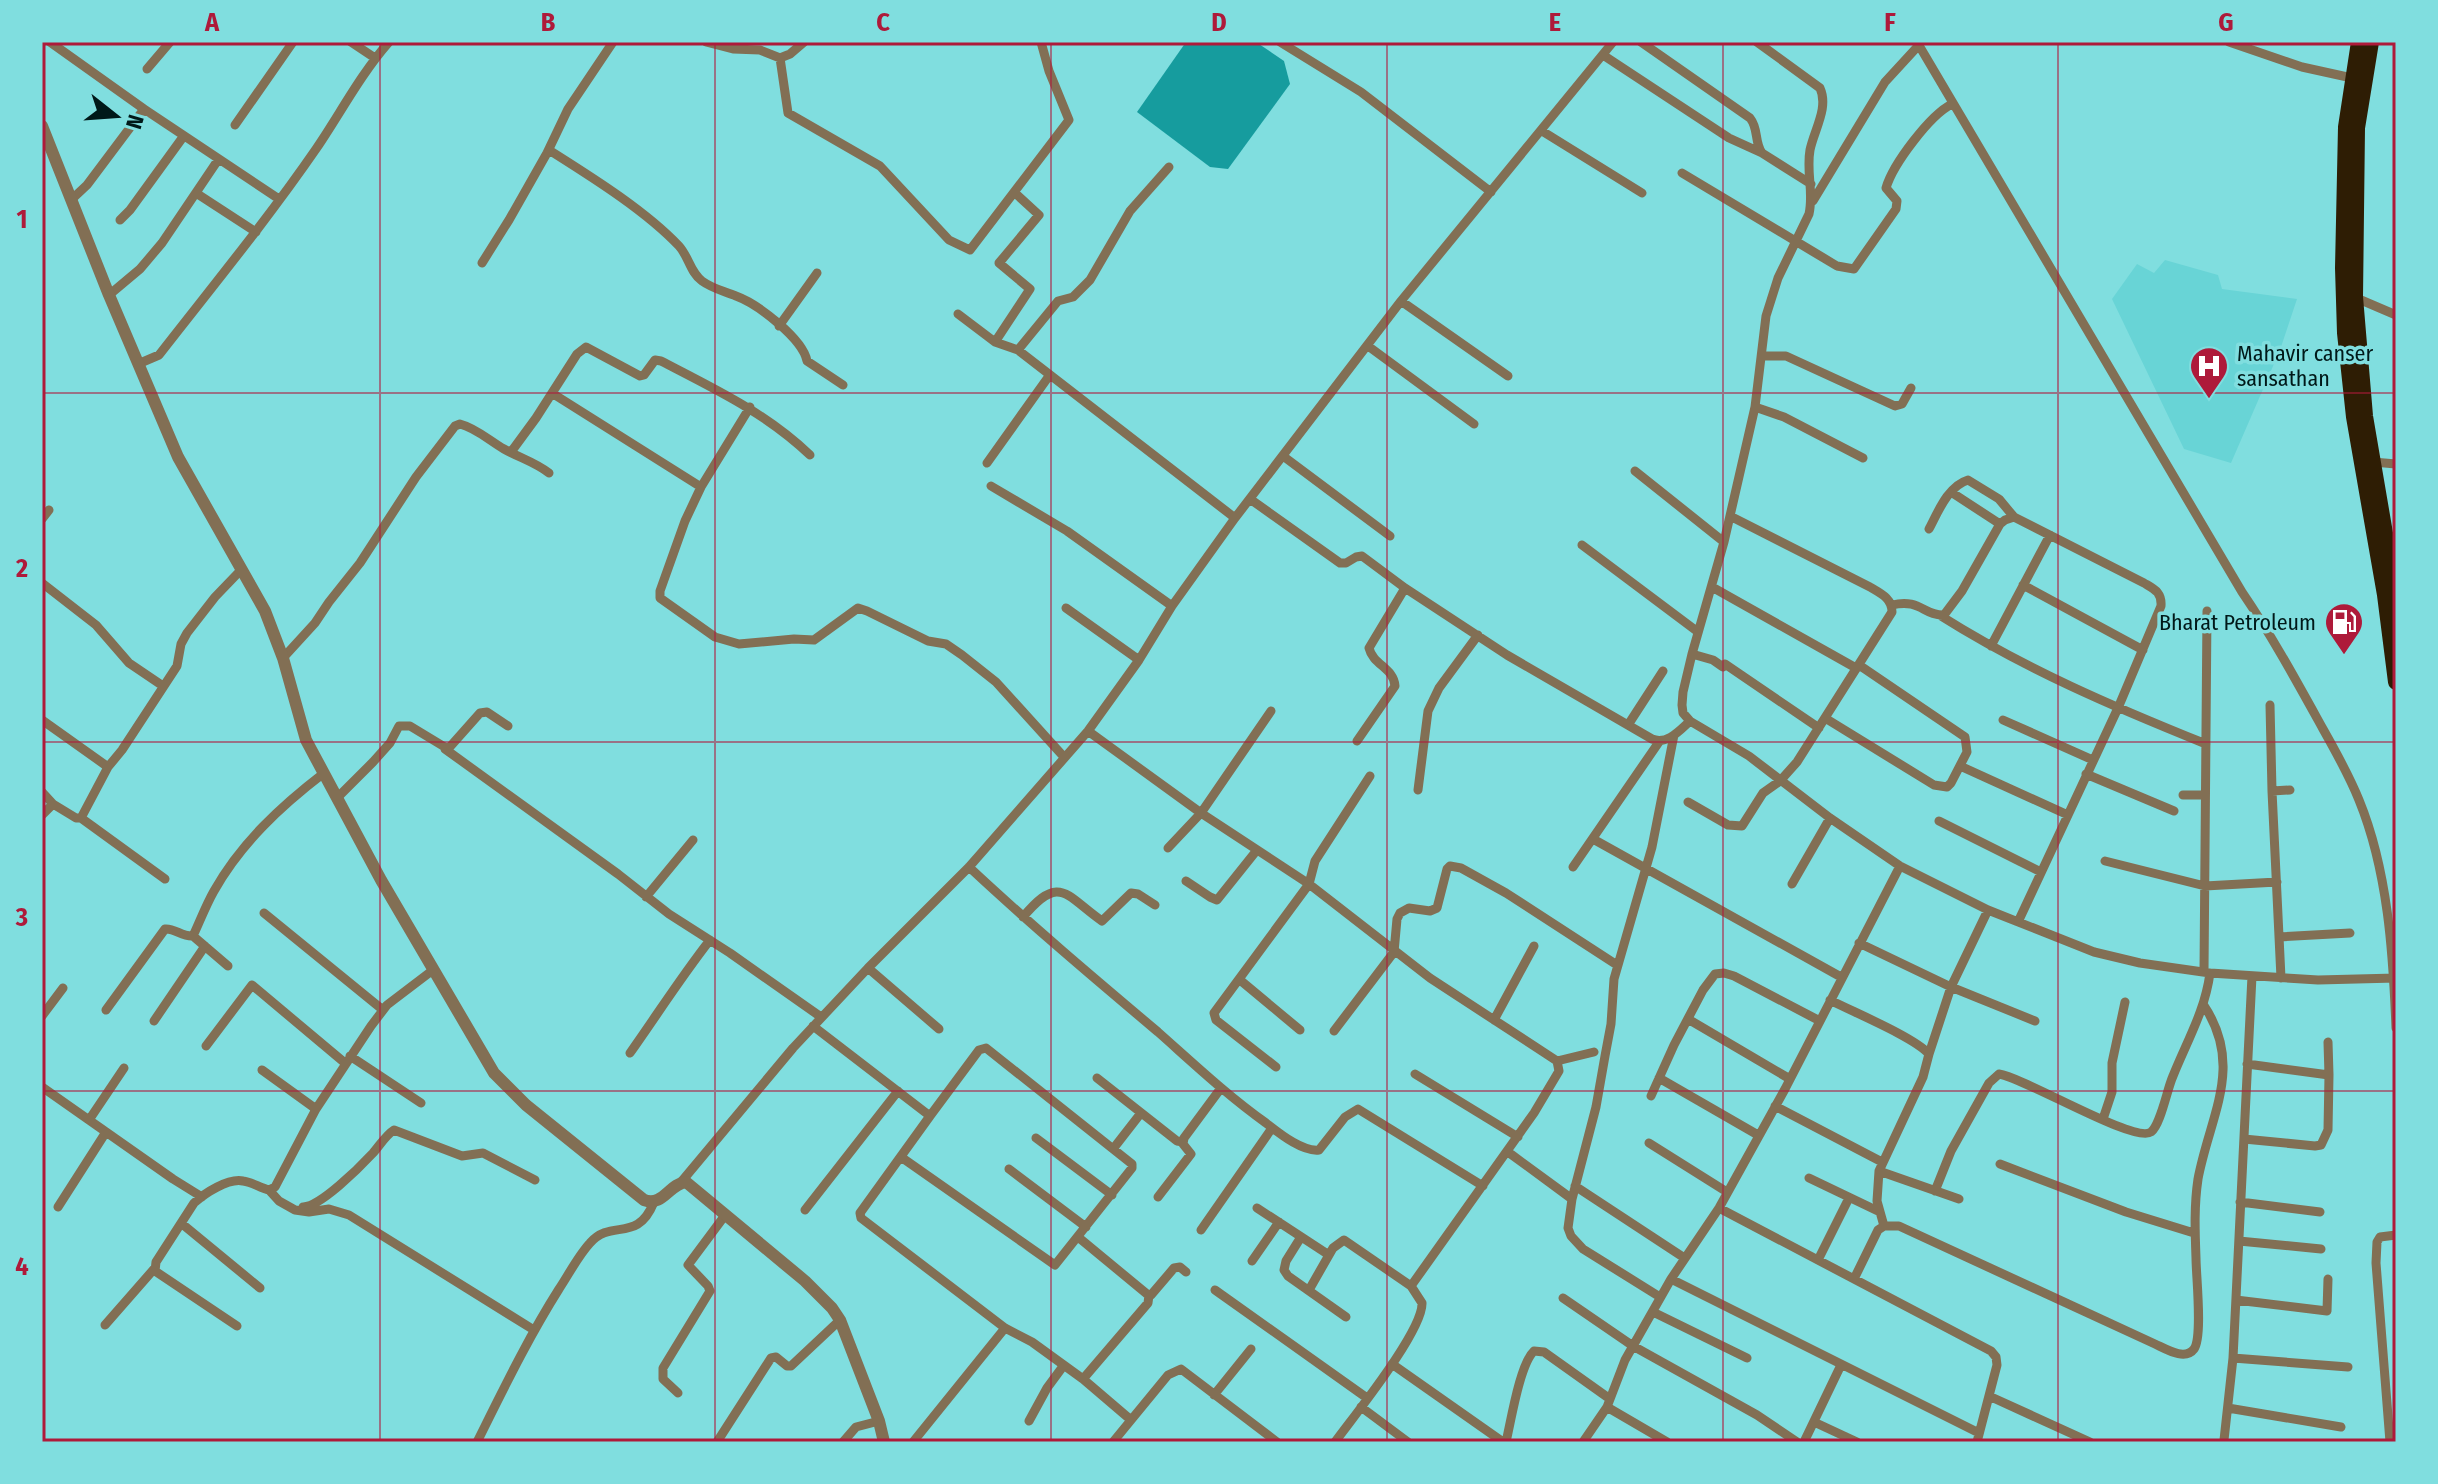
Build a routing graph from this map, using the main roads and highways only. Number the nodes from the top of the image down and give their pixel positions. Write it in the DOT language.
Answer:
graph roads {
  1 [pos="2359,42"];
  2 [pos="2371,42"];
  3 [pos="2349,295"];
  4 [pos="2389,516"];
  5 [pos="2393,592"];
  6 [pos="2396,682"];
  1 -- 3 [label="highway"];
  2 -- 3 [label="highway"];
  3 -- 4 [label="highway"];
  3 -- 5 [label="highway"];
  4 -- 5 [label="highway"];
  5 -- 6 [label="highway"];
}
